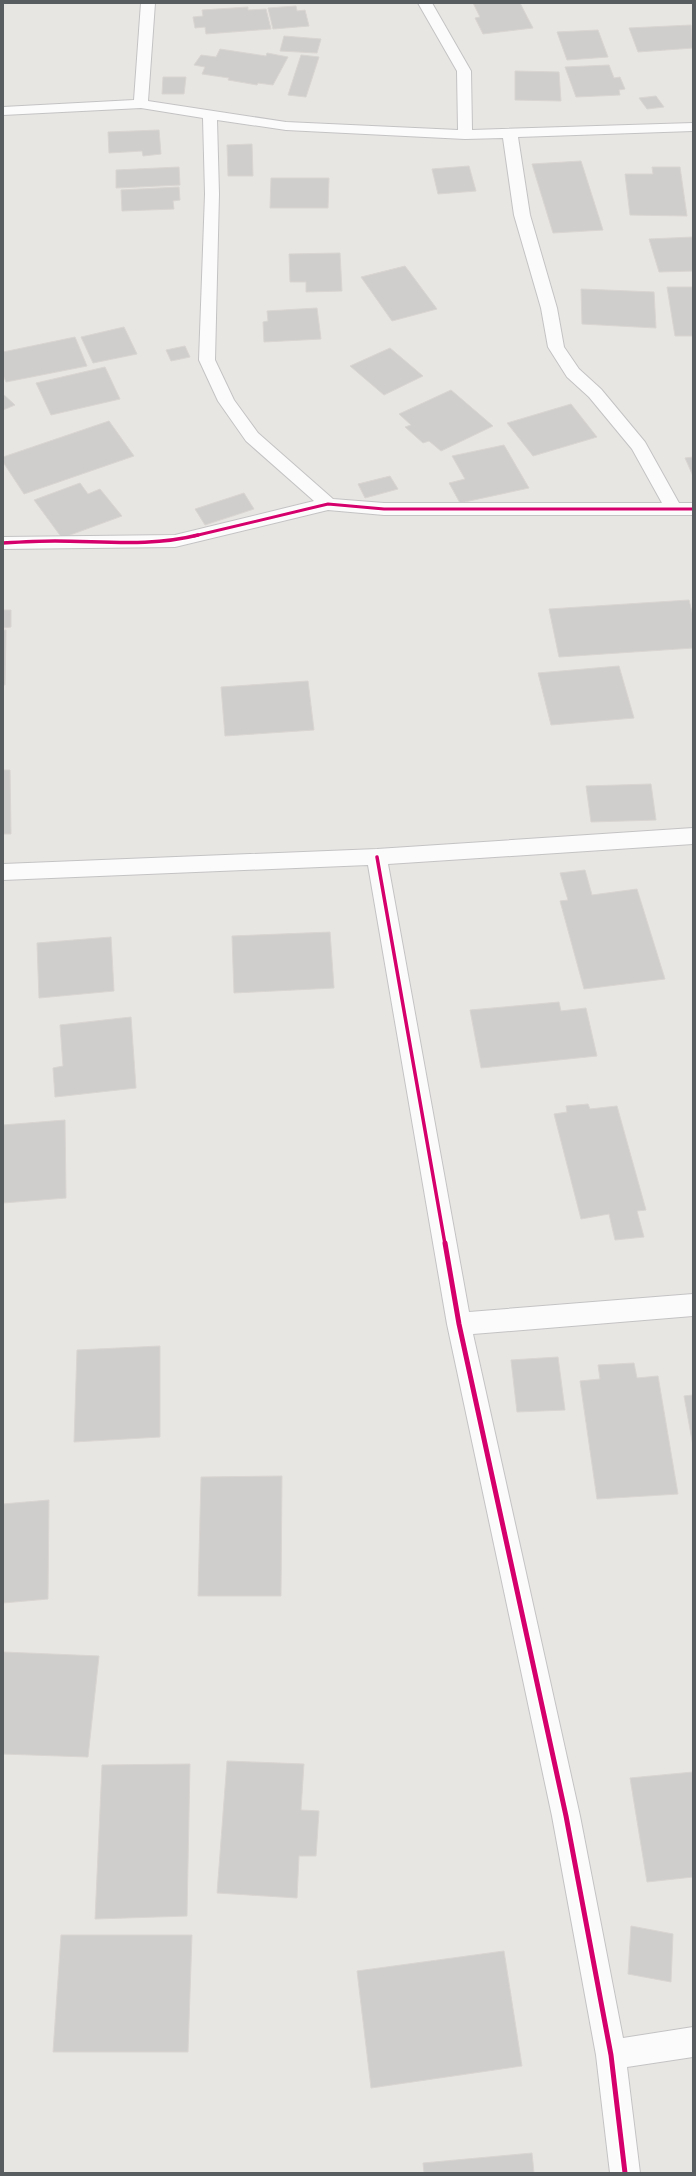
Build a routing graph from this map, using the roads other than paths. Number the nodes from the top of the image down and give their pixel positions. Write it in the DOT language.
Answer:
graph roads {
  1 [pos="148,3"];
  2 [pos="425,3"];
  3 [pos="141,104"];
  4 [pos="3,111"];
  5 [pos="210,113"];
  6 [pos="693,127"];
  7 [pos="510,134"];
  8 [pos="465,135"];
  9 [pos="328,504"];
  10 [pos="693,509"];
  11 [pos="674,510"];
  12 [pos="3,543"];
  13 [pos="693,836"];
  14 [pos="377,857"];
  15 [pos="3,872"];
  16 [pos="693,1305"];
  17 [pos="459,1324"];
  18 [pos="693,2042"];
  19 [pos="610,2055"];
  20 [pos="625,2173"];
  1 -- 3 [label="street"];
  2 -- 8 [label="street"];
  3 -- 4 [label="street"];
  3 -- 5 [label="street"];
  5 -- 8 [label="street"];
  5 -- 9 [label="street"];
  6 -- 7 [label="street"];
  7 -- 8 [label="street"];
  7 -- 11 [label="street"];
  9 -- 11 [label="street"];
  9 -- 12 [label="street"];
  10 -- 11 [label="street"];
  13 -- 14 [label="street"];
  14 -- 15 [label="street"];
  14 -- 17 [label="street"];
  16 -- 17 [label="street"];
  17 -- 19 [label="street"];
  18 -- 19 [label="street"];
  19 -- 20 [label="street"];
}
